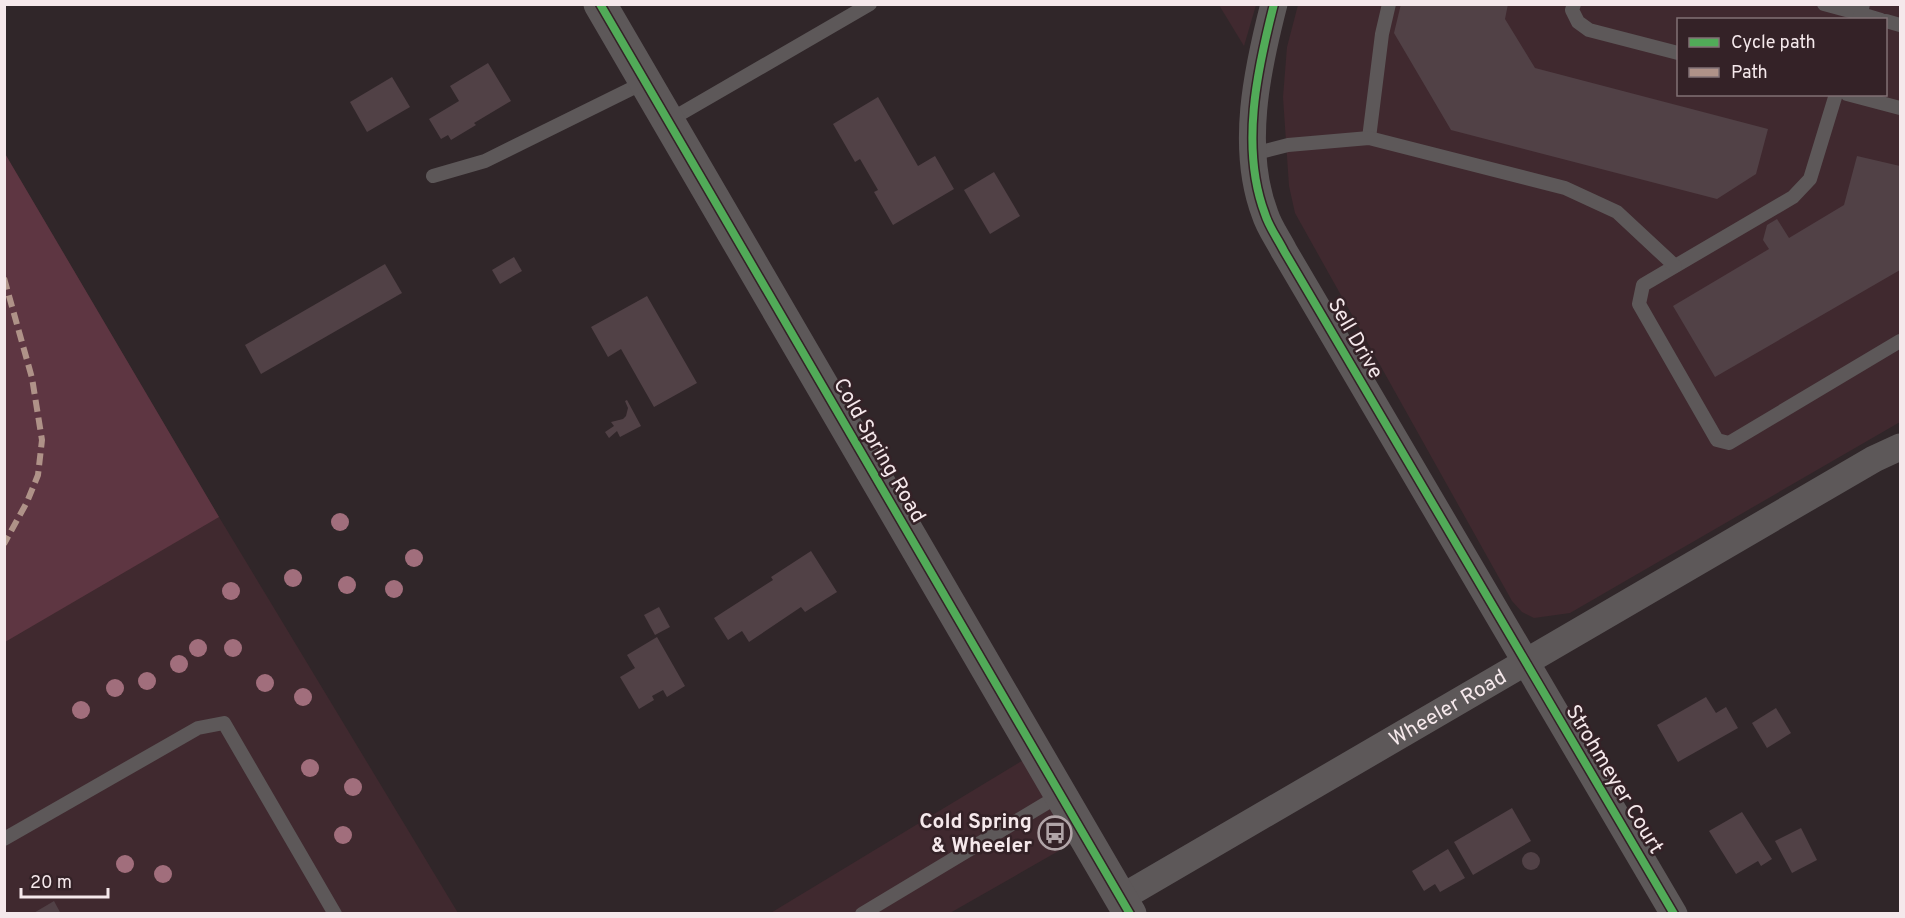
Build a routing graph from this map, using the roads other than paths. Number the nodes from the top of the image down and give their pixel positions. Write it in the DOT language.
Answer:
graph roads {
  1 [pos="600,4"];
  2 [pos="870,4"];
  3 [pos="1389,4"];
  4 [pos="1574,4"];
  5 [pos="1824,4"];
  6 [pos="1271,7"];
  7 [pos="1861,12"];
  8 [pos="1878,18"];
  9 [pos="1677,52"];
  10 [pos="645,82"];
  11 [pos="1835,96"];
  12 [pos="1855,96"];
  13 [pos="1900,108"];
  14 [pos="668,122"];
  15 [pos="1369,138"];
  16 [pos="1253,154"];
  17 [pos="433,176"];
  18 [pos="1675,266"];
  19 [pos="1900,341"];
  20 [pos="1900,447"];
  21 [pos="1525,663"];
  22 [pos="1060,795"];
  23 [pos="4,839"];
  24 [pos="1125,906"];
  25 [pos="329,911"];
  26 [pos="862,914"];
  27 [pos="1674,914"];
  1 -- 10 [label="street, Cold Spring Road"];
  2 -- 14 [label="lane"];
  3 -- 15 [label="lane"];
  4 -- 9 [label="lane"];
  5 -- 7 [label="lane"];
  6 -- 16 [label="street, Sell Drive"];
  7 -- 8 [label="lane"];
  10 -- 14 [label="street, Cold Spring Road"];
  10 -- 17 [label="lane"];
  11 -- 18 [label="lane"];
  12 -- 13 [label="lane"];
  14 -- 22 [label="street, Cold Spring Road"];
  15 -- 16 [label="lane"];
  15 -- 18 [label="lane"];
  16 -- 21 [label="street, Sell Drive"];
  18 -- 19 [label="lane"];
  20 -- 21 [label="street, Wheeler Road"];
  21 -- 24 [label="street, Wheeler Road"];
  21 -- 27 [label="street, Strohmeyer Court"];
  22 -- 24 [label="street, Cold Spring Road"];
  22 -- 26 [label="lane"];
  23 -- 25 [label="lane"];
}
